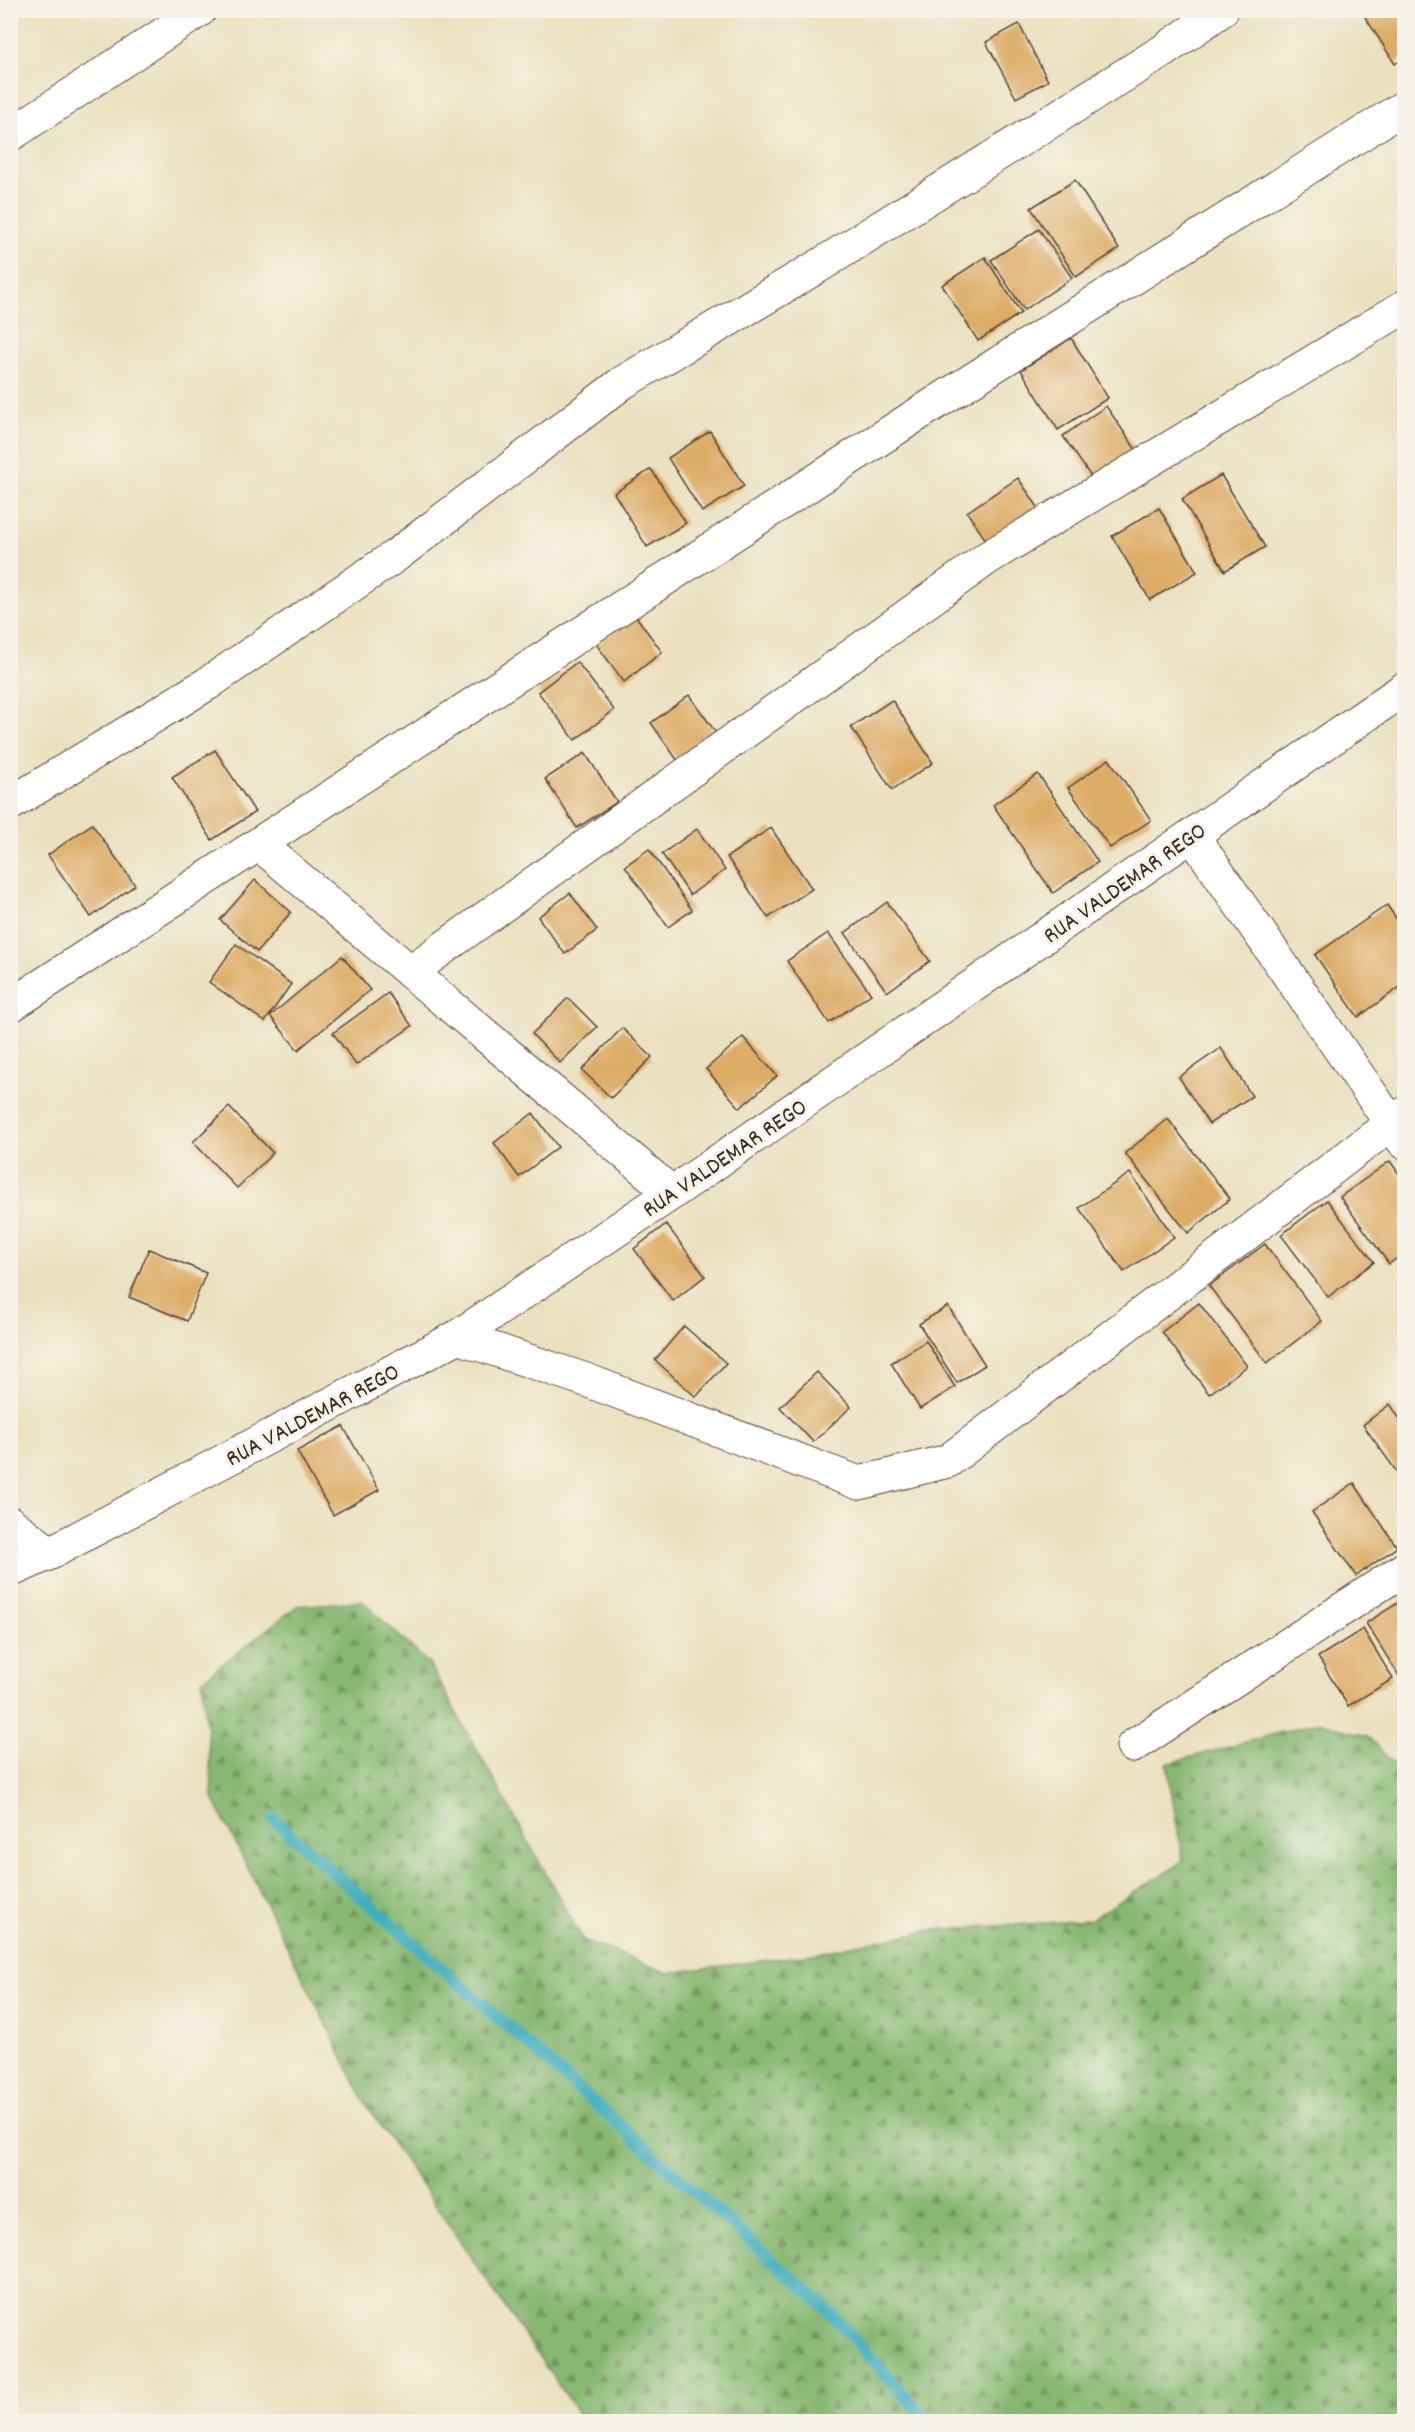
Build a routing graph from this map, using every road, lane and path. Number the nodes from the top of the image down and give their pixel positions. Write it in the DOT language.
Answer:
graph roads {
  1 [pos="1222,10"];
  2 [pos="187,14"];
  3 [pos="1404,107"];
  4 [pos="10,135"];
  5 [pos="1404,307"];
  6 [pos="1404,689"];
  7 [pos="10,804"];
  8 [pos="1192,835"];
  9 [pos="258,844"];
  10 [pos="410,972"];
  11 [pos="10,1006"];
  12 [pos="1400,1127"];
  13 [pos="672,1193"];
  14 [pos="457,1337"];
  15 [pos="10,1523"];
  16 [pos="50,1553"];
  17 [pos="1404,1569"];
  18 [pos="10,1571"];
  19 [pos="1133,1746"];
  1 -- 7 [label="street"];
  2 -- 4 [label="street"];
  3 -- 9 [label="street"];
  5 -- 10 [label="street"];
  6 -- 8 [label="street, RUA VALDEMAR REGO"];
  8 -- 12 [label="street"];
  8 -- 13 [label="street, RUA VALDEMAR REGO"];
  9 -- 10 [label="street"];
  9 -- 11 [label="street"];
  10 -- 13 [label="street"];
  12 -- 14 [label="street"];
  13 -- 14 [label="street, RUA VALDEMAR REGO"];
  14 -- 16 [label="street, RUA VALDEMAR REGO"];
  15 -- 16 [label="street"];
  16 -- 18 [label="street, RUA VALDEMAR REGO"];
  17 -- 19 [label="street"];
}
